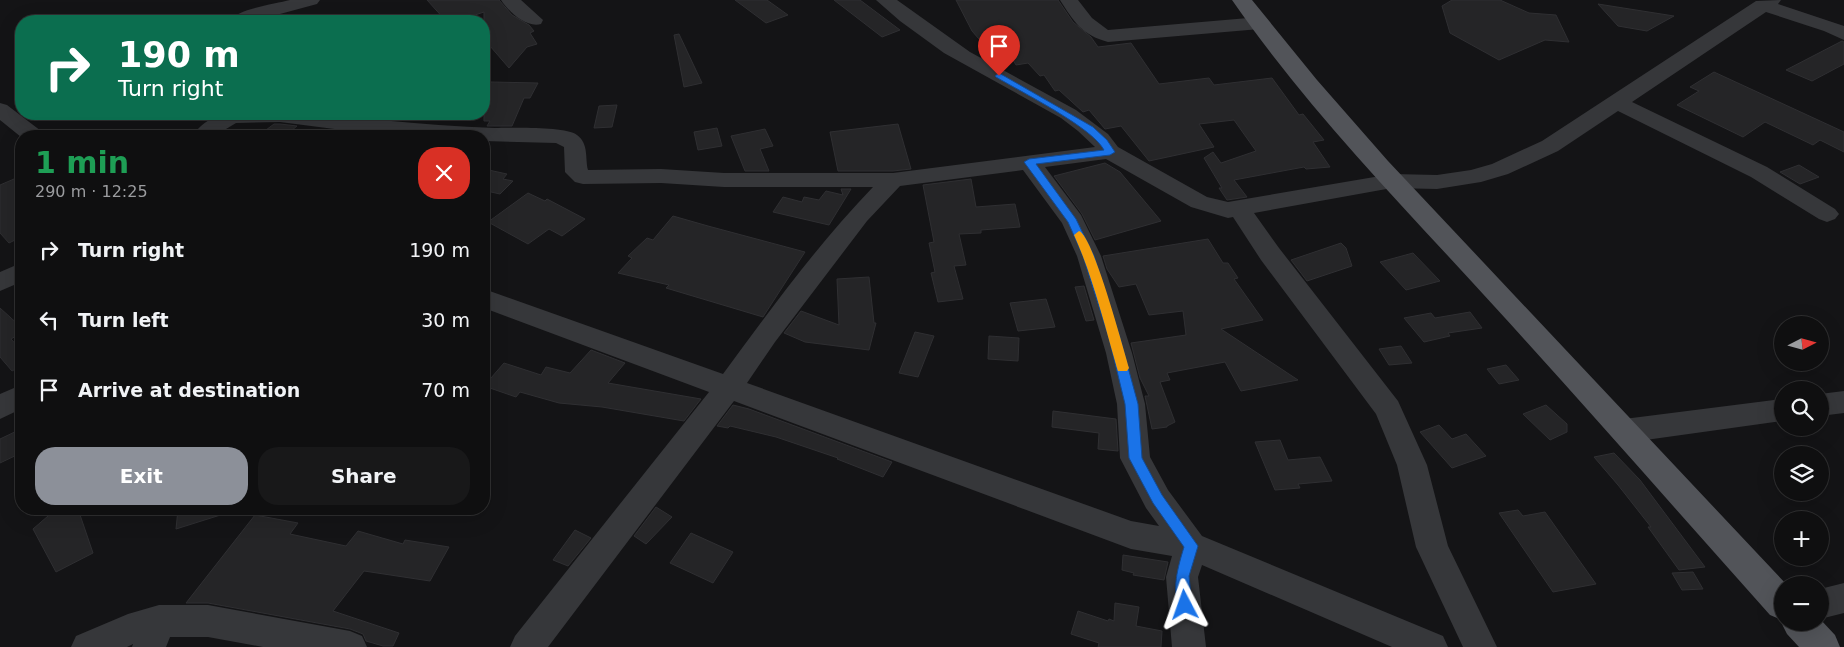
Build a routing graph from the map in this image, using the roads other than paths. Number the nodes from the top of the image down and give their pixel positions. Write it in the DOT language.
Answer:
graph roads {
  1 [pos="311,0"];
  2 [pos="510,0"];
  3 [pos="884,0"];
  4 [pos="1068,0"];
  5 [pos="1242,0"];
  6 [pos="1768,2"];
  7 [pos="254,15"];
  8 [pos="534,20"];
  9 [pos="1260,24"];
  10 [pos="1844,34"];
  11 [pos="1616,102"];
  12 [pos="0,109"];
  13 [pos="225,120"];
  14 [pos="311,120"];
  15 [pos="26,130"];
  16 [pos="208,130"];
  17 [pos="423,130"];
  18 [pos="490,134"];
  19 [pos="1110,152"];
  20 [pos="1029,162"];
  21 [pos="893,180"];
  22 [pos="1392,181"];
  23 [pos="1240,208"];
  24 [pos="1827,214"];
  25 [pos="15,275"];
  26 [pos="0,282"];
  27 [pos="490,300"];
  28 [pos="728,388"];
  29 [pos="15,399"];
  30 [pos="1844,402"];
  31 [pos="1829,404"];
  32 [pos="0,408"];
  33 [pos="1774,411"];
  34 [pos="1624,431"];
  35 [pos="1191,546"];
  36 [pos="1774,595"];
  37 [pos="1844,598"];
  38 [pos="1829,602"];
  39 [pos="1807,631"];
  40 [pos="154,634"];
  41 [pos="535,644"];
  42 [pos="88,647"];
  43 [pos="350,647"];
  44 [pos="1189,647"];
  45 [pos="1431,647"];
  46 [pos="1480,647"];
  47 [pos="1822,647"];
  1 -- 7 [label="street"];
  2 -- 8 [label="street"];
  3 -- 19 [label="street"];
  4 -- 9 [label="street"];
  5 -- 9 [label="main road"];
  6 -- 10 [label="street"];
  6 -- 11 [label="street"];
  9 -- 22 [label="main road"];
  11 -- 22 [label="street"];
  11 -- 24 [label="street"];
  12 -- 15 [label="street"];
  13 -- 16 [label="street"];
  14 -- 17 [label="street"];
  18 -- 21 [label="street"];
  19 -- 20 [label="street"];
  19 -- 23 [label="street"];
  20 -- 21 [label="street"];
  20 -- 35 [label="street"];
  21 -- 28 [label="street"];
  22 -- 23 [label="street"];
  22 -- 34 [label="main road"];
  23 -- 46 [label="street"];
  25 -- 26 [label="street"];
  27 -- 28 [label="street"];
  28 -- 35 [label="street"];
  28 -- 41 [label="street"];
  29 -- 32 [label="street"];
  30 -- 31 [label="street"];
  33 -- 34 [label="street"];
  34 -- 36 [label="main road"];
  35 -- 44 [label="street"];
  35 -- 45 [label="street"];
  37 -- 38 [label="street"];
  39 -- 47 [label="main road"];
  40 -- 42 [label="street"];
  40 -- 43 [label="street"];
}
